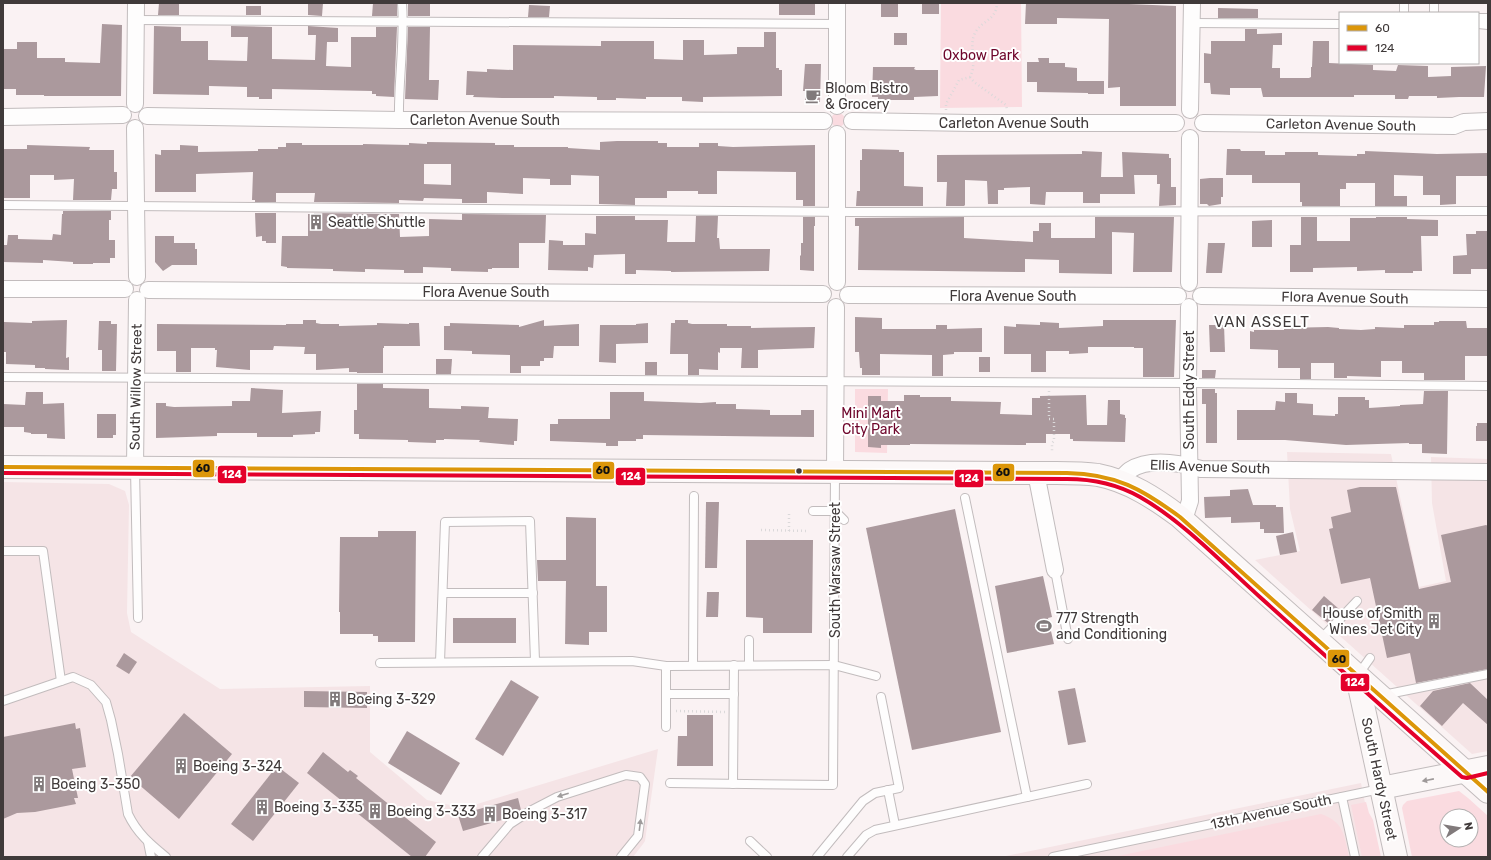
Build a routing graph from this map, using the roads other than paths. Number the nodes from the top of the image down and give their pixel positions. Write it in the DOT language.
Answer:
graph roads {
  1 [pos="136,3"];
  2 [pos="402,3"];
  3 [pos="837,3"];
  4 [pos="1192,3"];
  5 [pos="136,20"];
  6 [pos="404,22"];
  7 [pos="1192,22"];
  8 [pos="837,24"];
  9 [pos="1339,24"];
  10 [pos="135,104"];
  11 [pos="837,106"];
  12 [pos="1190,110"];
  13 [pos="123,115"];
  14 [pos="147,116"];
  15 [pos="3,117"];
  16 [pos="399,120"];
  17 [pos="824,120"];
  18 [pos="852,121"];
  19 [pos="1488,121"];
  20 [pos="1176,123"];
  21 [pos="1204,123"];
  22 [pos="1454,126"];
  23 [pos="135,128"];
  24 [pos="1488,132"];
  25 [pos="837,134"];
  26 [pos="1190,138"];
  27 [pos="3,205"];
  28 [pos="136,207"];
  29 [pos="836,211"];
  30 [pos="1488,211"];
  31 [pos="1190,212"];
  32 [pos="137,277"];
  33 [pos="837,282"];
  34 [pos="1189,283"];
  35 [pos="125,288"];
  36 [pos="3,289"];
  37 [pos="823,294"];
  38 [pos="143,295"];
  39 [pos="848,295"];
  40 [pos="1201,296"];
  41 [pos="1488,299"];
  42 [pos="1183,302"];
  43 [pos="836,307"];
  44 [pos="3,377"];
  45 [pos="136,378"];
  46 [pos="835,382"];
  47 [pos="1188,383"];
  48 [pos="1488,386"];
  49 [pos="1189,466"];
  50 [pos="3,467"];
  51 [pos="135,467"];
  52 [pos="835,472"];
  53 [pos="1488,472"];
  54 [pos="1036,473"];
  55 [pos="1119,481"];
  56 [pos="694,496"];
  57 [pos="965,498"];
  58 [pos="813,511"];
  59 [pos="835,511"];
  60 [pos="844,520"];
  61 [pos="1184,520"];
  62 [pos="3,551"];
  63 [pos="1055,570"];
  64 [pos="443,593"];
  65 [pos="533,593"];
  66 [pos="1357,601"];
  67 [pos="138,618"];
  68 [pos="1068,639"];
  69 [pos="749,640"];
  70 [pos="1319,641"];
  71 [pos="1370,658"];
  72 [pos="535,661"];
  73 [pos="440,662"];
  74 [pos="380,663"];
  75 [pos="693,665"];
  76 [pos="734,665"];
  77 [pos="749,665"];
  78 [pos="834,665"];
  79 [pos="666,666"];
  80 [pos="1488,674"];
  81 [pos="876,676"];
  82 [pos="1357,677"];
  83 [pos="61,681"];
  84 [pos="666,694"];
  85 [pos="734,694"];
  86 [pos="1379,696"];
  87 [pos="881,697"];
  88 [pos="3,701"];
  89 [pos="666,727"];
  90 [pos="1488,767"];
  91 [pos="1466,772"];
  92 [pos="670,783"];
  93 [pos="733,784"];
  94 [pos="1087,784"];
  95 [pos="1381,788"];
  96 [pos="888,790"];
  97 [pos="1488,792"];
  98 [pos="1027,797"];
  99 [pos="1342,797"];
  100 [pos="895,825"];
  101 [pos="750,841"];
  102 [pos="148,842"];
  103 [pos="151,857"];
  104 [pos="166,857"];
  105 [pos="482,857"];
  106 [pos="620,857"];
  107 [pos="767,857"];
  108 [pos="817,857"];
  109 [pos="847,857"];
  110 [pos="1053,857"];
  111 [pos="1355,857"];
  112 [pos="1396,857"];
  1 -- 5 [label="street"];
  2 -- 6 [label="lane"];
  3 -- 8 [label="street"];
  4 -- 7 [label="street"];
  5 -- 6 [label="lane"];
  5 -- 10 [label="street"];
  6 -- 8 [label="lane"];
  6 -- 16 [label="lane"];
  7 -- 9 [label="lane"];
  7 -- 12 [label="street"];
  8 -- 11 [label="street"];
  10 -- 13 [label="street"];
  10 -- 14 [label="street"];
  11 -- 17 [label="street"];
  11 -- 18 [label="street"];
  12 -- 20 [label="street"];
  12 -- 21 [label="street"];
  13 -- 15 [label="street"];
  13 -- 23 [label="street"];
  14 -- 16 [label="street, Carleton Avenue South"];
  14 -- 23 [label="street"];
  16 -- 17 [label="street, Carleton Avenue South"];
  17 -- 25 [label="street"];
  18 -- 20 [label="street, Carleton Avenue South"];
  18 -- 25 [label="street"];
  19 -- 22 [label="street, Carleton Avenue South"];
  20 -- 26 [label="street"];
  21 -- 22 [label="street, Carleton Avenue South"];
  21 -- 26 [label="street"];
  22 -- 24 [label="street, Carleton Avenue South"];
  23 -- 28 [label="street"];
  25 -- 29 [label="street"];
  26 -- 31 [label="street"];
  27 -- 28 [label="lane"];
  28 -- 29 [label="lane"];
  28 -- 32 [label="street"];
  29 -- 31 [label="lane"];
  29 -- 33 [label="street"];
  30 -- 31 [label="lane"];
  31 -- 34 [label="street"];
  32 -- 35 [label="street"];
  32 -- 38 [label="street"];
  33 -- 37 [label="street"];
  33 -- 39 [label="street"];
  34 -- 40 [label="street"];
  34 -- 42 [label="street"];
  35 -- 36 [label="street"];
  35 -- 38 [label="street"];
  37 -- 38 [label="street, Flora Avenue South"];
  37 -- 43 [label="street"];
  38 -- 45 [label="street, South Willow Street"];
  39 -- 42 [label="street, Flora Avenue South"];
  39 -- 43 [label="street"];
  40 -- 41 [label="street, Flora Avenue South"];
  40 -- 42 [label="street"];
  42 -- 47 [label="street, South Eddy Street"];
  43 -- 46 [label="street, South Warsaw Street"];
  44 -- 45 [label="lane"];
  45 -- 46 [label="lane"];
  45 -- 51 [label="street, South Willow Street"];
  46 -- 47 [label="lane"];
  46 -- 52 [label="street, South Warsaw Street"];
  47 -- 48 [label="lane"];
  47 -- 49 [label="street, South Eddy Street"];
  49 -- 53 [label="street, Ellis Avenue South"];
  49 -- 55 [label="street, Ellis Avenue South"];
  49 -- 61 [label="street, South Eddy Street"];
  50 -- 51 [label="street"];
  51 -- 52 [label="street"];
  51 -- 67 [label="lane, South Willow Street"];
  52 -- 54 [label="street"];
  52 -- 59 [label="lane, South Warsaw Street"];
  54 -- 55 [label="street"];
  54 -- 63 [label="street"];
  55 -- 61 [label="street"];
  56 -- 75 [label="lane"];
  57 -- 98 [label="lane"];
  58 -- 59 [label="lane"];
  59 -- 60 [label="lane"];
  59 -- 78 [label="lane, South Warsaw Street"];
  61 -- 70 [label="street"];
  62 -- 83 [label="lane"];
  63 -- 68 [label="lane"];
  64 -- 65 [label="lane"];
  64 -- 65 [label="lane"];
  64 -- 73 [label="lane"];
  65 -- 72 [label="lane"];
  66 -- 70 [label="lane"];
  69 -- 77 [label="lane"];
  70 -- 82 [label="street"];
  71 -- 82 [label="lane"];
  72 -- 73 [label="lane"];
  72 -- 79 [label="lane"];
  73 -- 74 [label="lane"];
  75 -- 76 [label="lane"];
  75 -- 79 [label="lane"];
  76 -- 77 [label="lane"];
  76 -- 85 [label="lane"];
  77 -- 78 [label="lane"];
  78 -- 81 [label="lane"];
  78 -- 93 [label="lane, South Warsaw Street"];
  79 -- 84 [label="lane"];
  80 -- 86 [label="lane"];
  82 -- 86 [label="street"];
  82 -- 95 [label="street, South Hardy Street"];
  83 -- 88 [label="lane"];
  83 -- 102 [label="lane"];
  84 -- 85 [label="lane"];
  84 -- 89 [label="lane"];
  85 -- 93 [label="lane"];
  86 -- 91 [label="street"];
  87 -- 96 [label="lane"];
  90 -- 91 [label="street, 13th Avenue South"];
  91 -- 95 [label="street, 13th Avenue South, one-way"];
  91 -- 97 [label="street"];
  92 -- 93 [label="lane"];
  94 -- 98 [label="lane"];
  95 -- 99 [label="lane, 13th Avenue South"];
  95 -- 112 [label="street, South Hardy Street"];
  96 -- 100 [label="lane"];
  96 -- 108 [label="lane"];
  98 -- 100 [label="lane"];
  99 -- 110 [label="lane, 13th Avenue South"];
  99 -- 111 [label="lane"];
  100 -- 109 [label="lane"];
  101 -- 107 [label="lane"];
  102 -- 103 [label="lane"];
  102 -- 104 [label="lane"];
  106 -- 105 [label="lane, one-way"];
}
